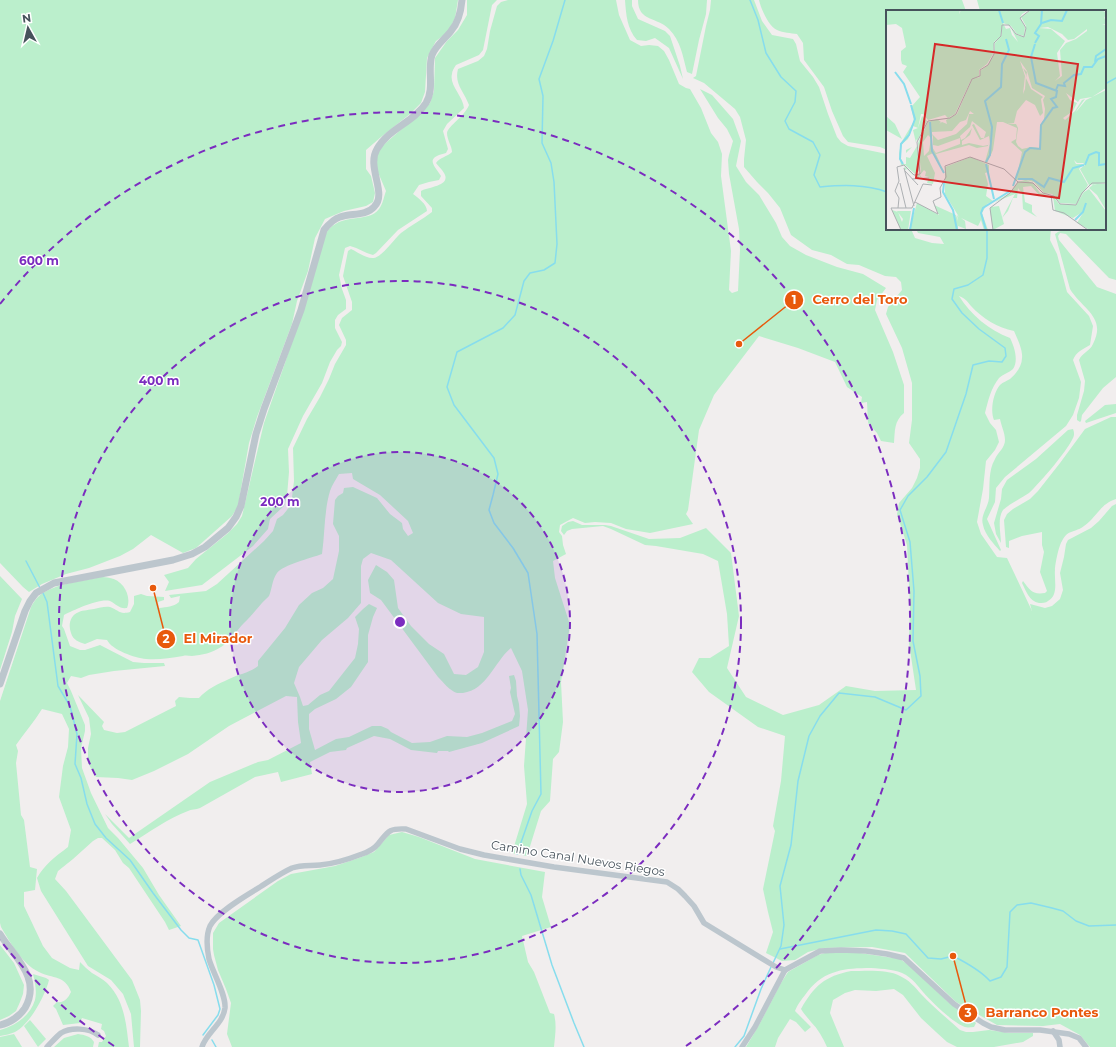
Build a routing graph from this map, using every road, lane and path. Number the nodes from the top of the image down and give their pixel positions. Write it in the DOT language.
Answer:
graph roads {
  1 [pos="462,0"];
  2 [pos="0,684"];
  3 [pos="0,934"];
  4 [pos="785,970"];
  5 [pos="0,1025"];
  6 [pos="1053,1032"];
  7 [pos="98,1035"];
  8 [pos="47,1047"];
  9 [pos="202,1047"];
  10 [pos="742,1047"];
  11 [pos="1060,1047"];
  12 [pos="1086,1047"];
  1 -- 2 [label="street"];
  3 -- 5 [label="street"];
  4 -- 6 [label="street"];
  4 -- 9 [label="street, Camino Canal Nuevos Riegos"];
  4 -- 10 [label="street"];
  6 -- 11 [label="street"];
  6 -- 12 [label="street"];
  7 -- 8 [label="street"];
}
